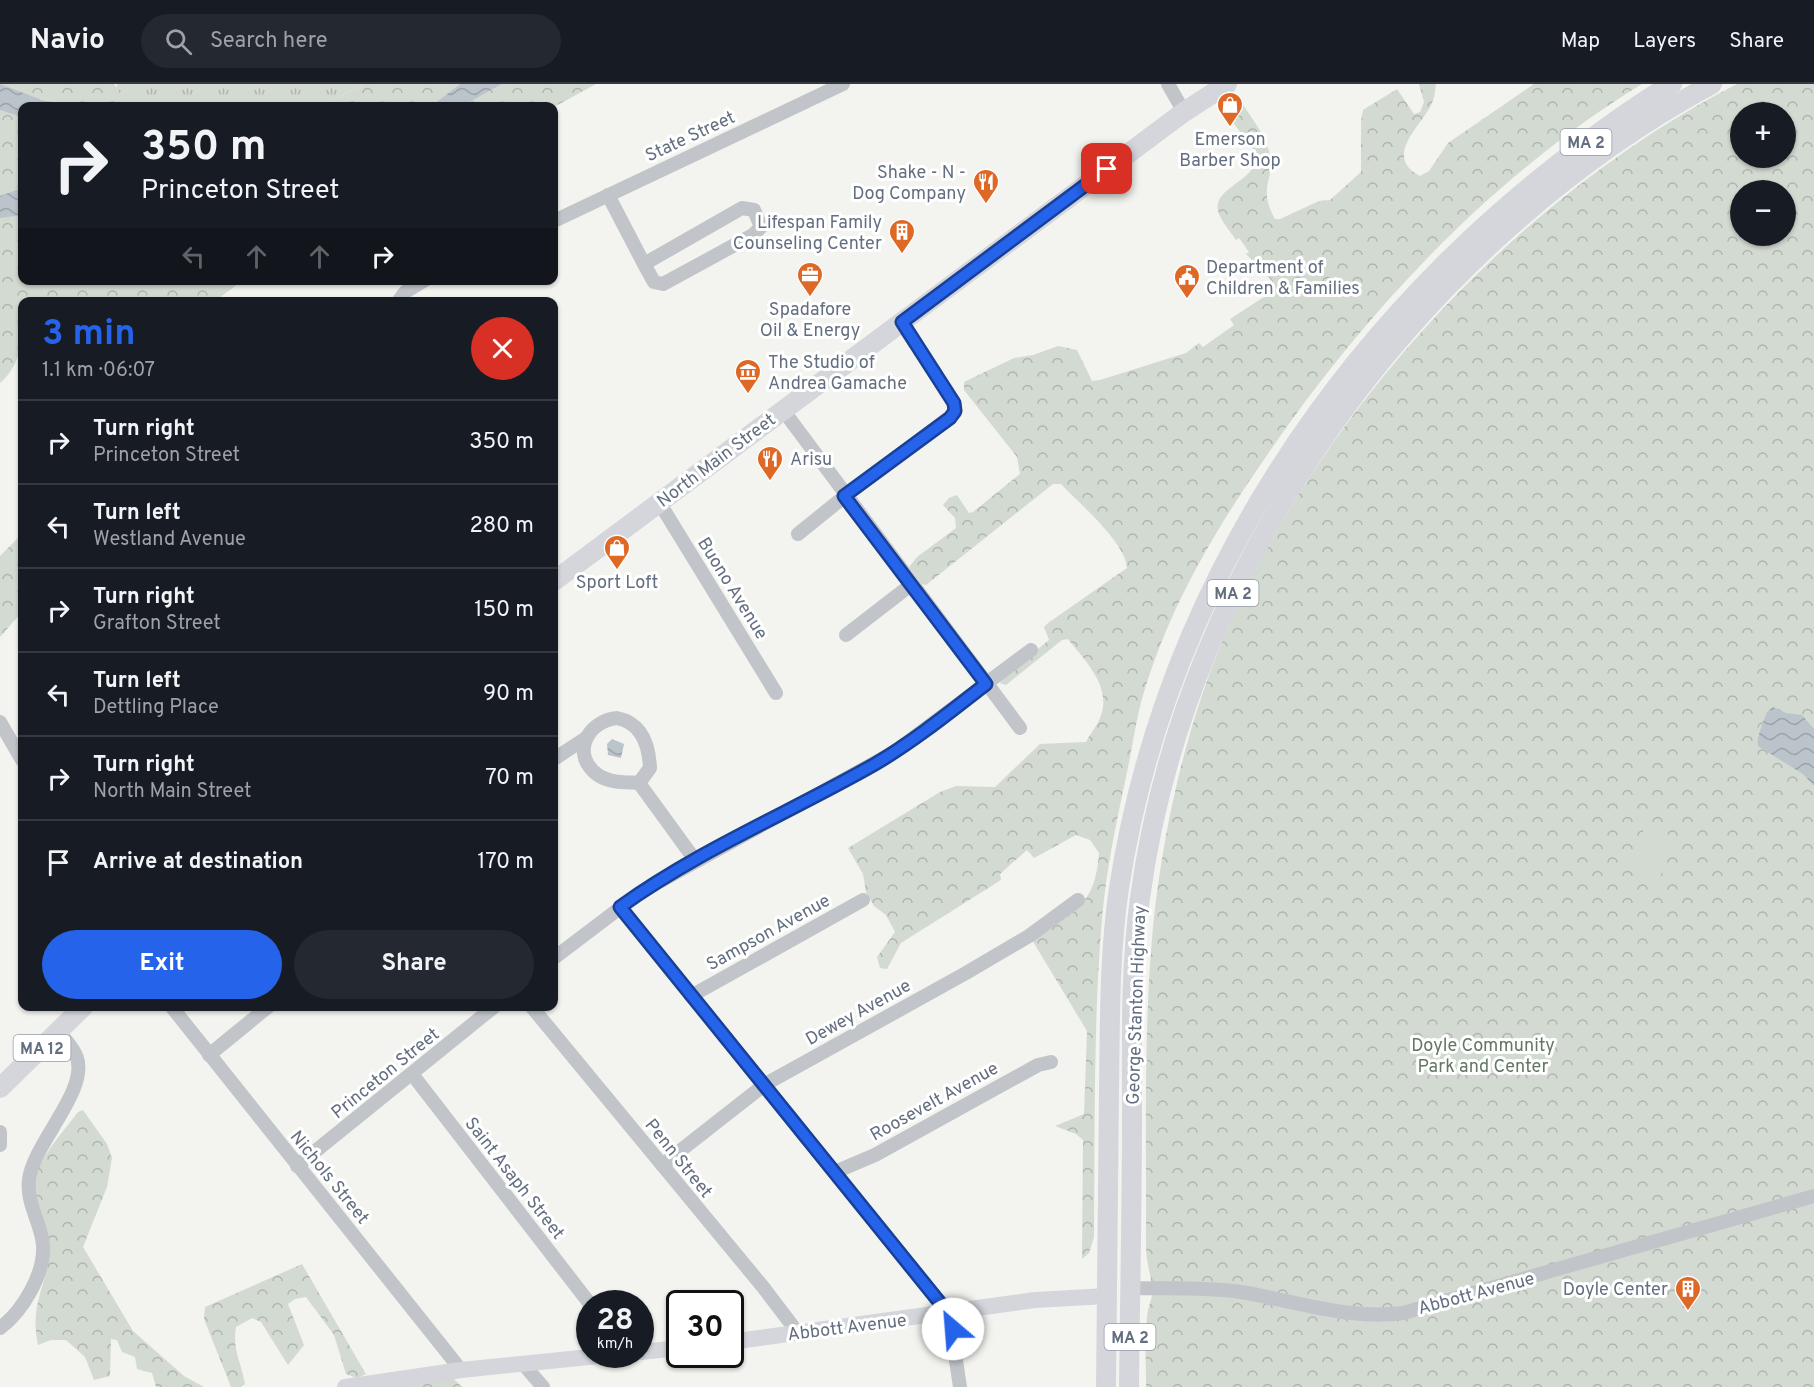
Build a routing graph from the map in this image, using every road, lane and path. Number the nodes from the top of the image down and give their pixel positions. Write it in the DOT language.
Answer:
graph roads {
  1 [pos="843,84"];
  2 [pos="1168,84"];
  3 [pos="1227,84"];
  4 [pos="1672,84"];
  5 [pos="1712,84"];
  6 [pos="1184,112"];
  7 [pos="608,195"];
  8 [pos="558,219"];
  9 [pos="644,264"];
  10 [pos="417,285"];
  11 [pos="402,297"];
  12 [pos="902,322"];
  13 [pos="783,410"];
  14 [pos="844,496"];
  15 [pos="659,502"];
  16 [pos="798,534"];
  17 [pos="558,578"];
  18 [pos="912,584"];
  19 [pos="846,635"];
  20 [pos="1031,650"];
  21 [pos="986,684"];
  22 [pos="776,693"];
  23 [pos="0,722"];
  24 [pos="1020,728"];
  25 [pos="586,738"];
  26 [pos="18,753"];
  27 [pos="558,756"];
  28 [pos="639,783"];
  29 [pos="695,860"];
  30 [pos="863,900"];
  31 [pos="1078,900"];
  32 [pos="620,907"];
  33 [pos="558,955"];
  34 [pos="691,996"];
  35 [pos="79,1011"];
  36 [pos="175,1011"];
  37 [pos="263,1011"];
  38 [pos="489,1011"];
  39 [pos="535,1011"];
  40 [pos="59,1032"];
  41 [pos="209,1055"];
  42 [pos="1051,1062"];
  43 [pos="412,1074"];
  44 [pos="764,1085"];
  45 [pos="0,1088"];
  46 [pos="0,1132"];
  47 [pos="0,1146"];
  48 [pos="297,1166"];
  49 [pos="662,1166"];
  50 [pos="835,1172"];
  51 [pos="1814,1196"];
  52 [pos="1131,1288"];
  53 [pos="579,1290"];
  54 [pos="1107,1296"];
  55 [pos="949,1314"];
  56 [pos="0,1328"];
  57 [pos="798,1333"];
  58 [pos="744,1340"];
  59 [pos="576,1359"];
  60 [pos="524,1365"];
  61 [pos="461,1370"];
  62 [pos="368,1386"];
  63 [pos="345,1387"];
  64 [pos="543,1387"];
  65 [pos="960,1387"];
  66 [pos="1106,1387"];
  67 [pos="1129,1387"];
  1 -- 7 [label="street, State Street"];
  2 -- 6 [label="street"];
  3 -- 6 [label="highway, North Main Street"];
  4 -- 54 [label="highway, George Stanton Highway / MA 2"];
  5 -- 52 [label="highway, George Stanton Highway / MA 2"];
  6 -- 12 [label="highway, North Main Street"];
  7 -- 8 [label="street, State Street"];
  7 -- 9 [label="street"];
  9 -- 9 [label="street"];
  10 -- 11 [label="street"];
  12 -- 13 [label="highway, North Main Street"];
  12 -- 14 [label="street"];
  13 -- 14 [label="street"];
  13 -- 15 [label="highway, North Main Street"];
  14 -- 16 [label="street"];
  14 -- 18 [label="street"];
  15 -- 17 [label="highway, North Main Street"];
  15 -- 22 [label="street, Buono Avenue"];
  18 -- 19 [label="street"];
  18 -- 21 [label="street"];
  20 -- 21 [label="street"];
  21 -- 24 [label="street"];
  21 -- 29 [label="street"];
  23 -- 26 [label="street"];
  25 -- 27 [label="street"];
  25 -- 28 [label="street"];
  25 -- 28 [label="street"];
  28 -- 29 [label="street"];
  29 -- 32 [label="street"];
  30 -- 34 [label="street, Sampson Avenue"];
  31 -- 44 [label="street, Dewey Avenue"];
  32 -- 33 [label="street"];
  32 -- 34 [label="street"];
  34 -- 44 [label="street"];
  35 -- 40 [label="highway, MA 12"];
  36 -- 41 [label="street, Nichols Street"];
  37 -- 41 [label="street"];
  38 -- 43 [label="street, Princeton Street"];
  39 -- 49 [label="street, Penn Street"];
  40 -- 45 [label="highway, MA 12"];
  40 -- 56 [label="street"];
  41 -- 48 [label="street, Nichols Street"];
  42 -- 50 [label="street, Roosevelt Avenue"];
  43 -- 48 [label="street, Princeton Street"];
  43 -- 53 [label="street, Saint Asaph Street"];
  44 -- 49 [label="street, Dewey Avenue"];
  44 -- 50 [label="street"];
  46 -- 47 [label="street"];
  48 -- 61 [label="street, Nichols Street"];
  49 -- 57 [label="street, Penn Street"];
  50 -- 55 [label="street"];
  51 -- 52 [label="street, Abbott Avenue"];
  52 -- 67 [label="highway, George Stanton Highway / MA 2"];
  54 -- 55 [label="main road, Abbott Avenue"];
  54 -- 66 [label="highway, George Stanton Highway / MA 2"];
  55 -- 57 [label="main road, Abbott Avenue"];
  55 -- 65 [label="street"];
  57 -- 58 [label="main road, Abbott Avenue"];
  59 -- 60 [label="main road"];
  60 -- 61 [label="main road"];
  60 -- 64 [label="street"];
  61 -- 62 [label="main road"];
  62 -- 63 [label="main road"];
}
